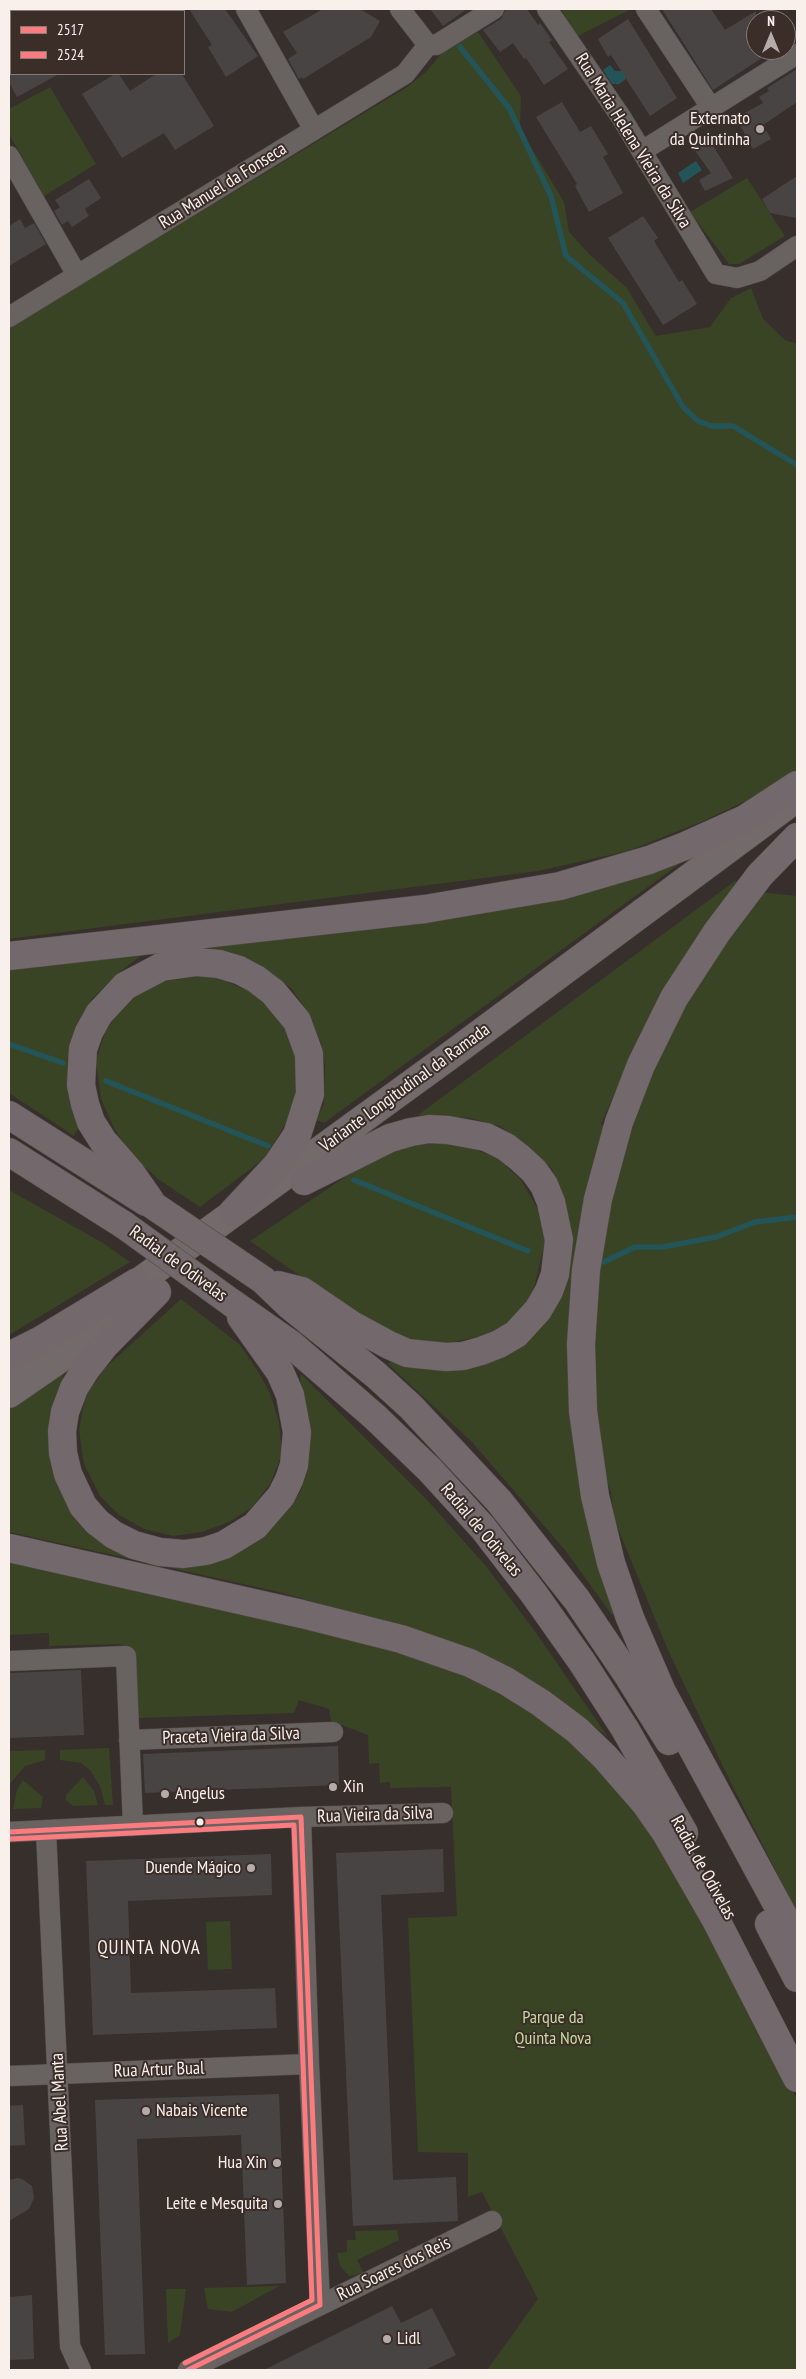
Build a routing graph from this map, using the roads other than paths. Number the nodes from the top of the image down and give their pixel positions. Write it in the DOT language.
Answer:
graph roads {
  1 [pos="246,9"];
  2 [pos="400,9"];
  3 [pos="494,9"];
  4 [pos="547,9"];
  5 [pos="646,9"];
  6 [pos="432,45"];
  7 [pos="797,54"];
  8 [pos="712,109"];
  9 [pos="314,130"];
  10 [pos="642,151"];
  11 [pos="9,156"];
  12 [pos="797,246"];
  13 [pos="77,275"];
  14 [pos="9,317"];
  15 [pos="797,785"];
  16 [pos="797,797"];
  17 [pos="797,816"];
  18 [pos="797,837"];
  19 [pos="9,956"];
  20 [pos="9,1115"];
  21 [pos="9,1152"];
  22 [pos="9,1173"];
  23 [pos="304,1181"];
  24 [pos="154,1206"];
  25 [pos="233,1212"];
  26 [pos="124,1226"];
  27 [pos="263,1280"];
  28 [pos="147,1287"];
  29 [pos="232,1303"];
  30 [pos="9,1356"];
  31 [pos="9,1375"];
  32 [pos="9,1394"];
  33 [pos="9,1548"];
  34 [pos="9,1661"];
  35 [pos="333,1732"];
  36 [pos="129,1740"];
  37 [pos="443,1813"];
  38 [pos="301,1817"];
  39 [pos="133,1826"];
  40 [pos="46,1831"];
  41 [pos="9,1832"];
  42 [pos="797,1941"];
  43 [pos="797,1978"];
  44 [pos="797,2048"];
  45 [pos="309,2064"];
  46 [pos="58,2074"];
  47 [pos="9,2076"];
  48 [pos="797,2078"];
  49 [pos="492,2221"];
  50 [pos="320,2305"];
  51 [pos="70,2346"];
  52 [pos="66,2370"];
  53 [pos="81,2370"];
  54 [pos="188,2370"];
  1 -- 9 [label="street"];
  2 -- 6 [label="street"];
  3 -- 6 [label="street, Rua Manuel da Fonseca"];
  4 -- 10 [label="street, Rua Maria Helena Vieira da Silva"];
  5 -- 8 [label="street"];
  6 -- 9 [label="street, Rua Manuel da Fonseca"];
  7 -- 8 [label="street"];
  8 -- 10 [label="street"];
  9 -- 13 [label="street, Rua Manuel da Fonseca"];
  10 -- 12 [label="street, Rua Maria Helena Vieira da Silva"];
  11 -- 13 [label="street"];
  13 -- 14 [label="street, Rua Manuel da Fonseca"];
  15 -- 19 [label="highway"];
  16 -- 25 [label="main road, Variante Longitudinal da Ramada"];
  17 -- 23 [label="main road, Variante Longitudinal da Ramada"];
  18 -- 42 [label="highway"];
  20 -- 24 [label="highway, Radial de Odivelas"];
  21 -- 26 [label="highway, Radial de Odivelas"];
  22 -- 26 [label="highway"];
  23 -- 27 [label="highway"];
  23 -- 28 [label="main road, Variante Longitudinal da Ramada"];
  24 -- 25 [label="highway"];
  24 -- 27 [label="highway, Radial de Odivelas, bridge"];
  25 -- 28 [label="main road, Variante Longitudinal da Ramada"];
  26 -- 29 [label="highway, Radial de Odivelas, bridge"];
  27 -- 43 [label="highway, Radial de Odivelas"];
  28 -- 29 [label="highway"];
  28 -- 30 [label="highway"];
  28 -- 31 [label="main road, Variante Longitudinal da Ramada"];
  28 -- 32 [label="main road, Variante Longitudinal da Ramada"];
  29 -- 44 [label="highway, Radial de Odivelas"];
  33 -- 48 [label="highway"];
  34 -- 36 [label="street"];
  35 -- 36 [label="street, Praceta Vieira da Silva"];
  36 -- 39 [label="street"];
  37 -- 38 [label="street, Rua Vieira da Silva"];
  38 -- 39 [label="street, Rua Vieira da Silva"];
  38 -- 45 [label="street"];
  39 -- 40 [label="street, Rua Vieira da Silva"];
  40 -- 41 [label="street, Rua Vieira da Silva"];
  40 -- 46 [label="street, Rua Abel Manta"];
  45 -- 46 [label="street, Rua Artur Bual"];
  45 -- 50 [label="street"];
  46 -- 47 [label="street, Rua Artur Bual"];
  46 -- 51 [label="street, Rua Abel Manta"];
  49 -- 50 [label="street, Rua Soares dos Reis"];
  50 -- 54 [label="street, Rua Soares dos Reis"];
  51 -- 52 [label="street"];
  51 -- 53 [label="street, Rua Abel Manta"];
}
